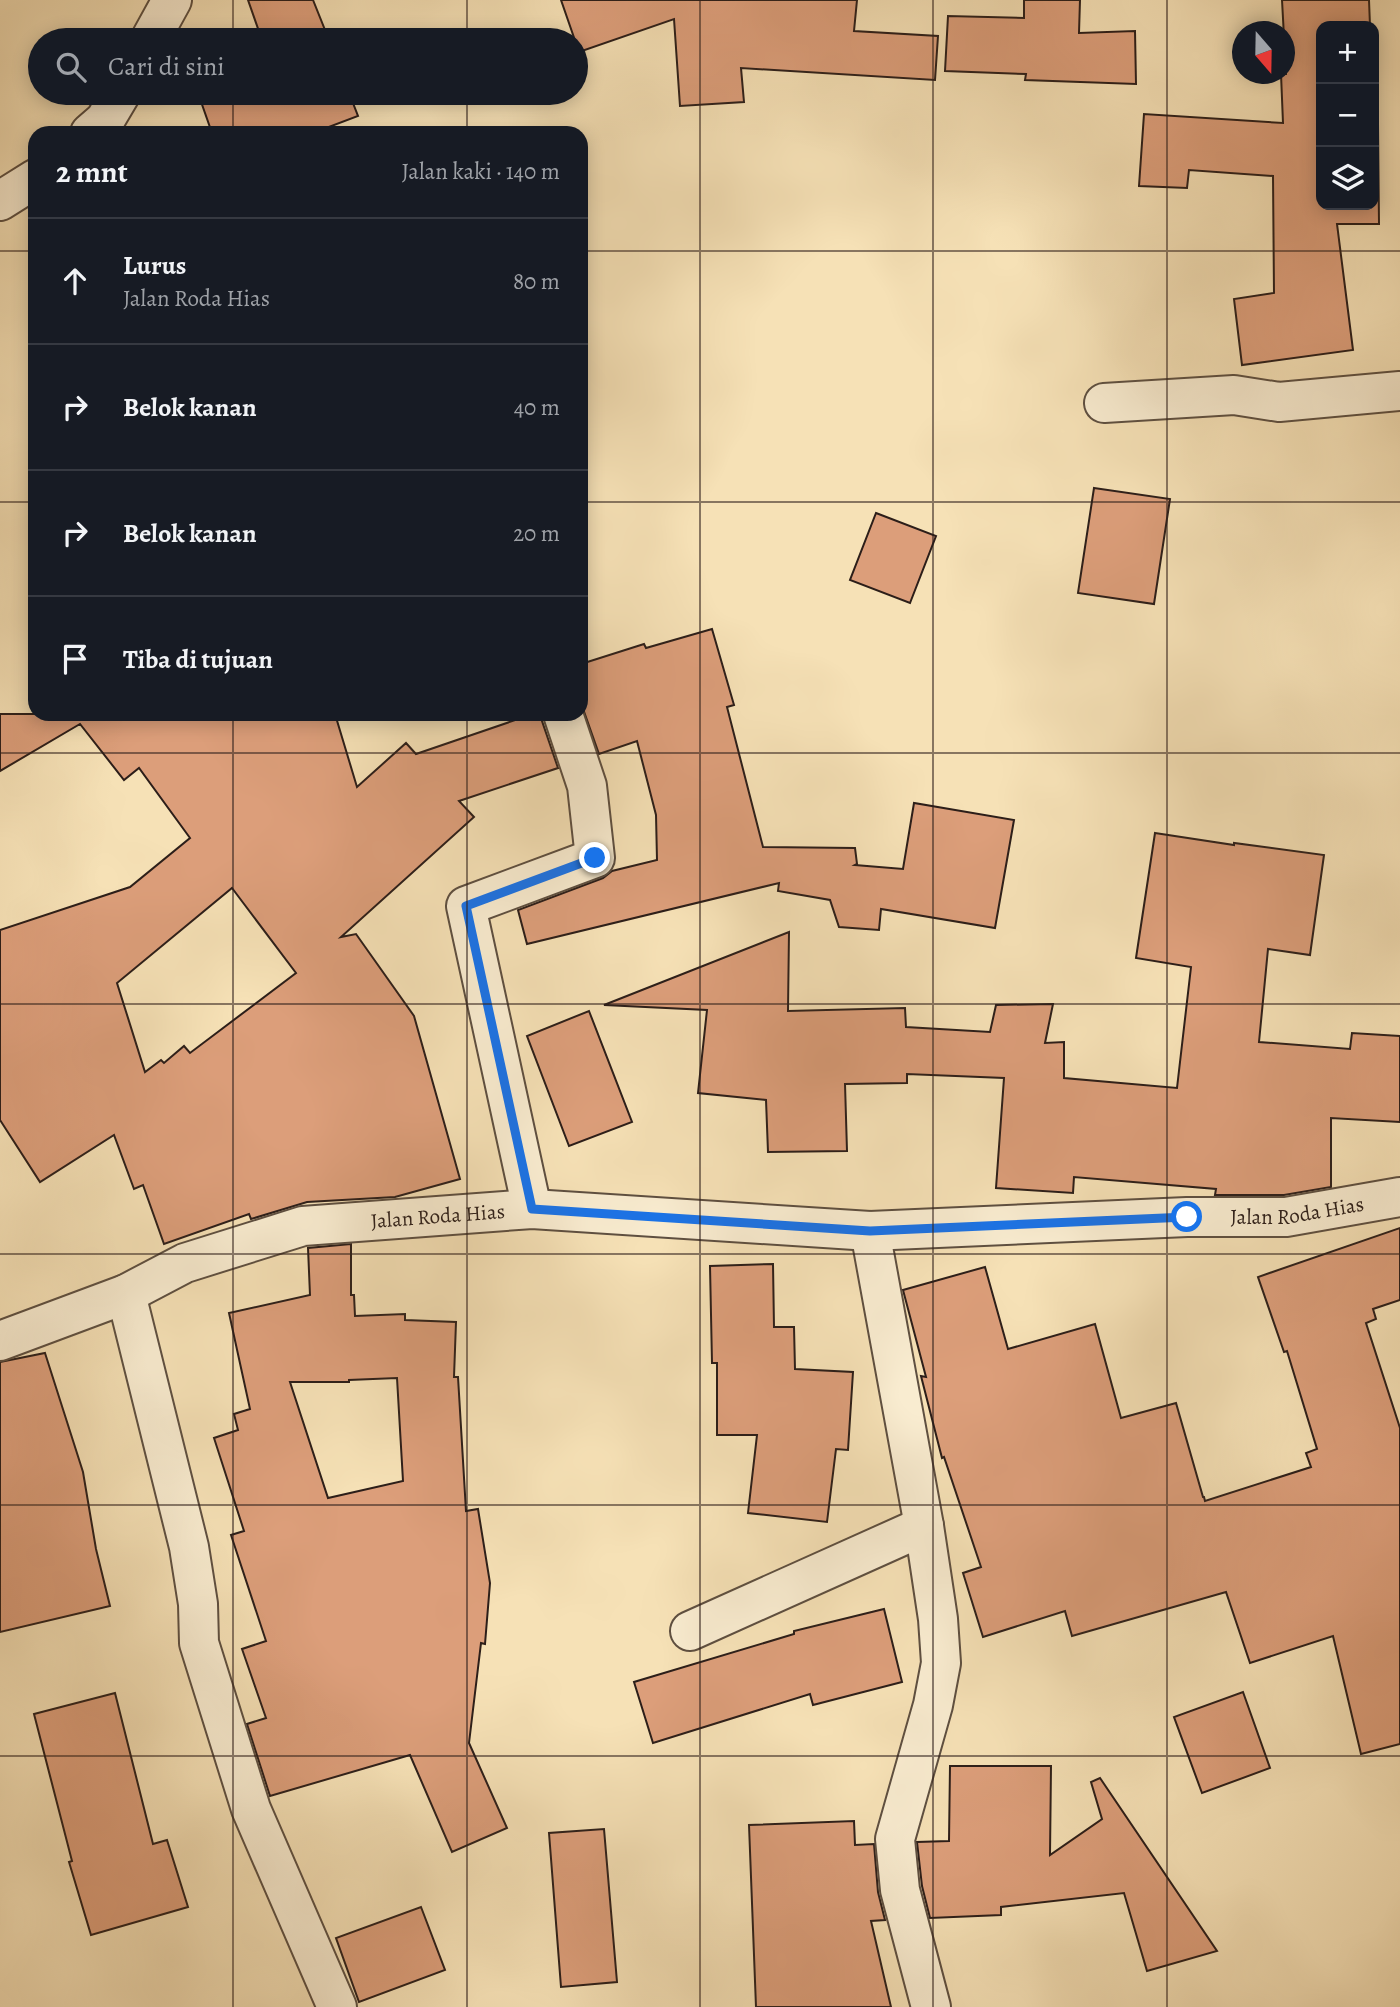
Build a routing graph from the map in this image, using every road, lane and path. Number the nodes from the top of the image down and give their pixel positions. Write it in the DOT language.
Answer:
graph roads {
  1 [pos="172,0"];
  2 [pos="157,28"];
  3 [pos="114,105"];
  4 [pos="98,126"];
  5 [pos="28,183"];
  6 [pos="0,201"];
  7 [pos="1400,391"];
  8 [pos="1104,402"];
  9 [pos="566,721"];
  10 [pos="1400,1197"];
  11 [pos="532,1209"];
  12 [pos="870,1231"];
  13 [pos="126,1294"];
  14 [pos="0,1341"];
  15 [pos="924,1526"];
  16 [pos="690,1631"];
  17 [pos="337,2007"];
  18 [pos="932,2007"];
  1 -- 2 [label="street"];
  3 -- 4 [label="street"];
  5 -- 6 [label="street"];
  7 -- 8 [label="street"];
  9 -- 11 [label="street"];
  10 -- 12 [label="street, Jalan Roda Hias"];
  11 -- 12 [label="street, Jalan Roda Hias"];
  11 -- 13 [label="street, Jalan Roda Hias"];
  12 -- 15 [label="street"];
  13 -- 14 [label="street, Jalan Roda Hias"];
  13 -- 17 [label="street"];
  15 -- 16 [label="street"];
  15 -- 18 [label="street"];
}
